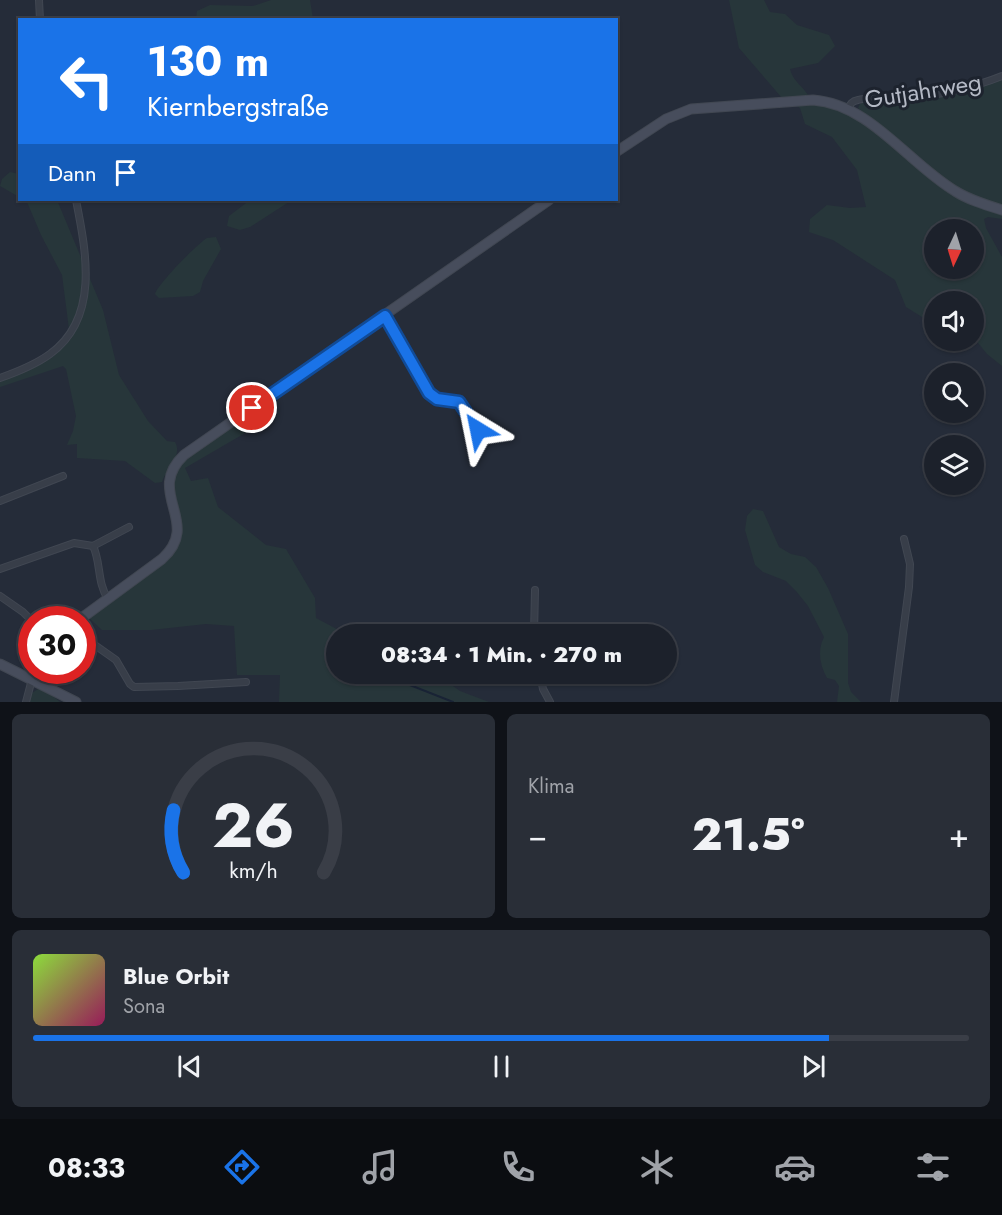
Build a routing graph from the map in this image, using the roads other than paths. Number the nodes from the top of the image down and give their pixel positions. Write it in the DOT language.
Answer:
graph roads {
  1 [pos="39,0"];
  2 [pos="40,18"];
  3 [pos="1002,76"];
  4 [pos="848,109"];
  5 [pos="618,151"];
  6 [pos="76,201"];
  7 [pos="548,201"];
  8 [pos="1002,210"];
  9 [pos="385,316"];
  10 [pos="0,378"];
  11 [pos="478,430"];
  12 [pos="63,476"];
  13 [pos="0,501"];
  14 [pos="129,527"];
  15 [pos="904,539"];
  16 [pos="93,546"];
  17 [pos="0,569"];
  18 [pos="535,590"];
  19 [pos="0,596"];
  20 [pos="108,599"];
  21 [pos="96,608"];
  22 [pos="18,609"];
  23 [pos="534,624"];
  24 [pos="96,646"];
  25 [pos="0,664"];
  26 [pos="18,670"];
  27 [pos="246,682"];
  28 [pos="31,684"];
  29 [pos="48,684"];
  30 [pos="542,684"];
  31 [pos="26,702"];
  32 [pos="76,702"];
  33 [pos="550,702"];
  34 [pos="894,702"];
  1 -- 2 [label="street"];
  3 -- 4 [label="street, Gutjahrweg"];
  4 -- 5 [label="street"];
  4 -- 8 [label="street"];
  6 -- 10 [label="street"];
  7 -- 9 [label="street"];
  9 -- 11 [label="street"];
  9 -- 20 [label="street"];
  12 -- 13 [label="street"];
  14 -- 16 [label="street"];
  15 -- 34 [label="street"];
  16 -- 17 [label="street"];
  16 -- 20 [label="street"];
  18 -- 23 [label="street"];
  19 -- 22 [label="street"];
  20 -- 21 [label="street"];
  24 -- 27 [label="street"];
  25 -- 26 [label="street"];
  28 -- 31 [label="street"];
  29 -- 32 [label="street"];
  30 -- 33 [label="street"];
}
